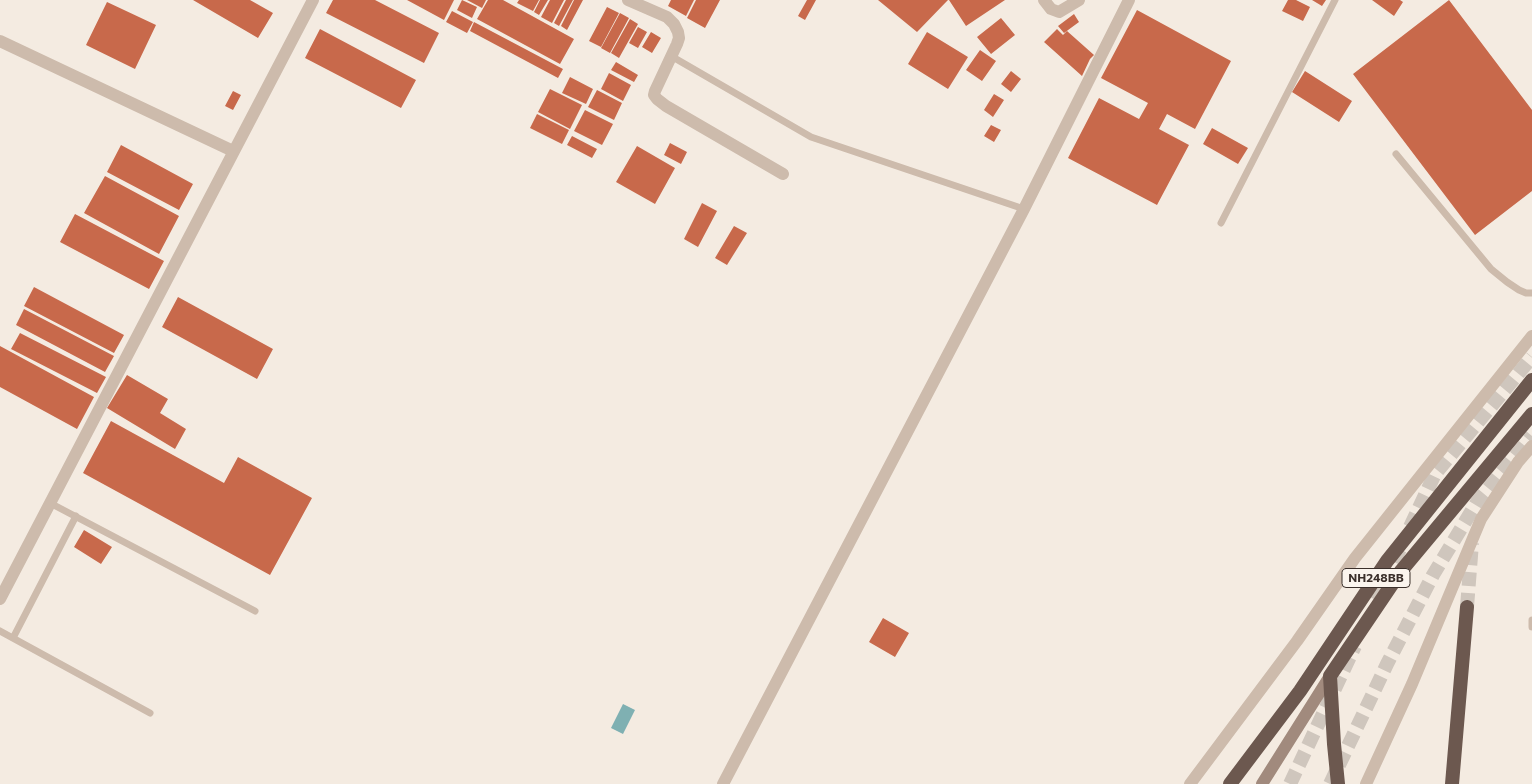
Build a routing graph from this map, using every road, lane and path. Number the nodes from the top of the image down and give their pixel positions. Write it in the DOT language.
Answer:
graph roads {
  1 [pos="312,0"];
  2 [pos="628,0"];
  3 [pos="1044,0"];
  4 [pos="1079,0"];
  5 [pos="1130,0"];
  6 [pos="1335,0"];
  7 [pos="0,41"];
  8 [pos="672,56"];
  9 [pos="233,151"];
  10 [pos="1396,154"];
  11 [pos="783,174"];
  12 [pos="1024,209"];
  13 [pos="1221,223"];
  14 [pos="1532,293"];
  15 [pos="1532,336"];
  16 [pos="1532,380"];
  17 [pos="1532,414"];
  18 [pos="1532,446"];
  19 [pos="50,503"];
  20 [pos="76,516"];
  21 [pos="0,599"];
  22 [pos="1468,607"];
  23 [pos="255,611"];
  24 [pos="1532,620"];
  25 [pos="1532,627"];
  26 [pos="0,631"];
  27 [pos="13,638"];
  28 [pos="1330,676"];
  29 [pos="150,713"];
  30 [pos="723,784"];
  31 [pos="1190,784"];
  32 [pos="1230,784"];
  33 [pos="1262,784"];
  34 [pos="1338,784"];
  35 [pos="1366,784"];
  36 [pos="1452,784"];
  1 -- 9 [label="street"];
  2 -- 8 [label="street"];
  3 -- 4 [label="street"];
  5 -- 12 [label="street"];
  6 -- 13 [label="lane"];
  7 -- 9 [label="street"];
  8 -- 11 [label="street"];
  8 -- 12 [label="lane"];
  9 -- 19 [label="street"];
  10 -- 14 [label="lane"];
  12 -- 30 [label="street"];
  15 -- 31 [label="street"];
  16 -- 32 [label="highway, NH248BB"];
  17 -- 28 [label="highway, NH248BB"];
  18 -- 35 [label="street"];
  19 -- 20 [label="lane"];
  19 -- 21 [label="street"];
  20 -- 23 [label="lane"];
  20 -- 27 [label="lane"];
  22 -- 36 [label="highway"];
  24 -- 25 [label="lane"];
  26 -- 27 [label="lane"];
  27 -- 29 [label="lane"];
  28 -- 33 [label="main road"];
  28 -- 34 [label="highway"];
}
